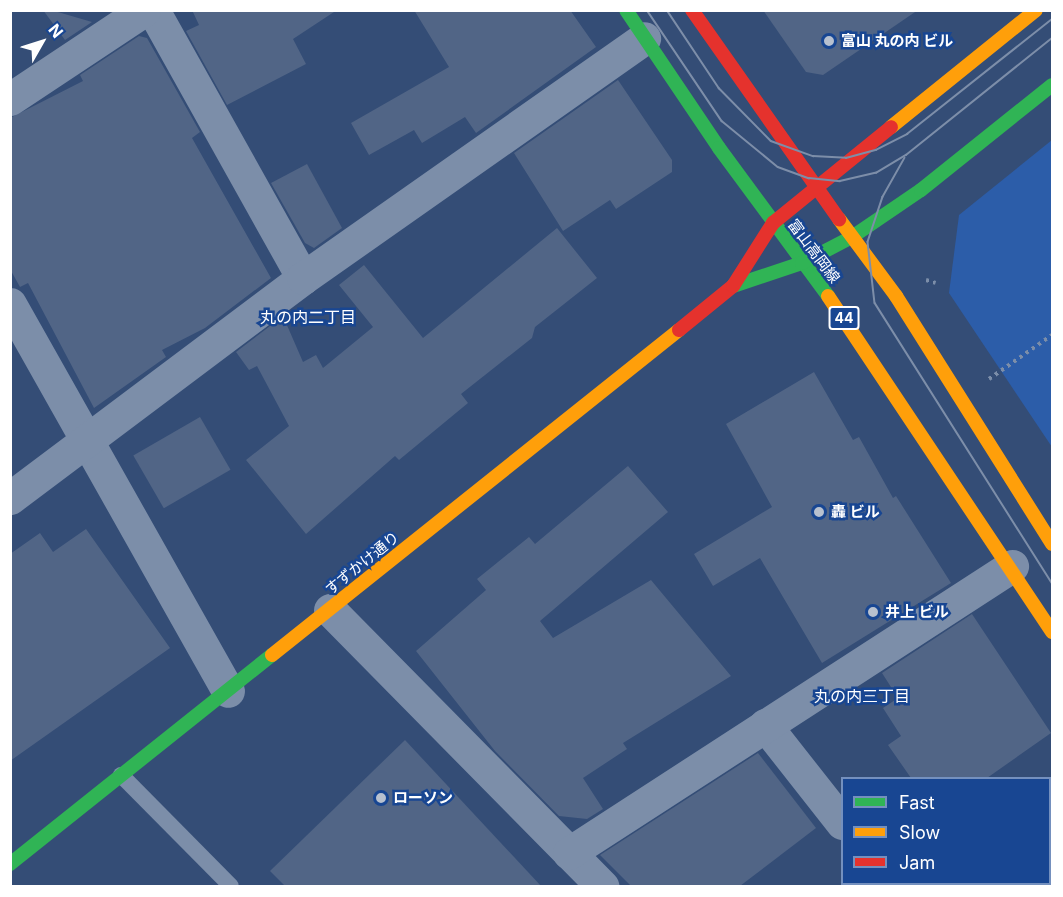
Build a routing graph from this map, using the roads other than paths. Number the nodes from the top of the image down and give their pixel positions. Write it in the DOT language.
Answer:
graph roads {
  1 [pos="144,10"];
  2 [pos="153,10"];
  3 [pos="626,10"];
  4 [pos="692,10"];
  5 [pos="1036,10"];
  6 [pos="644,38"];
  7 [pos="1053,85"];
  8 [pos="10,99"];
  9 [pos="817,190"];
  10 [pos="773,223"];
  11 [pos="852,237"];
  12 [pos="802,263"];
  13 [pos="303,278"];
  14 [pos="733,286"];
  15 [pos="10,304"];
  16 [pos="88,442"];
  17 [pos="10,498"];
  18 [pos="1053,544"];
  19 [pos="1012,566"];
  20 [pos="330,610"];
  21 [pos="1053,632"];
  22 [pos="228,691"];
  23 [pos="765,725"];
  24 [pos="121,775"];
  25 [pos="841,820"];
  26 [pos="569,853"];
  27 [pos="10,864"];
  28 [pos="231,886"];
  29 [pos="602,886"];
  1 -- 8 [label="street"];
  2 -- 13 [label="street"];
  3 -- 6 [label="street, 富山高岡線 / 44"];
  4 -- 9 [label="street"];
  5 -- 9 [label="street"];
  6 -- 10 [label="street, 富山高岡線 / 44"];
  6 -- 13 [label="street"];
  7 -- 11 [label="street"];
  9 -- 10 [label="street"];
  9 -- 11 [label="street"];
  10 -- 12 [label="street, 富山高岡線 / 44"];
  10 -- 14 [label="street"];
  11 -- 12 [label="street"];
  11 -- 18 [label="street"];
  12 -- 14 [label="street"];
  12 -- 19 [label="street, 富山高岡線 / 44"];
  13 -- 16 [label="street"];
  14 -- 20 [label="street, すずかけ通り"];
  15 -- 16 [label="street"];
  16 -- 17 [label="street"];
  16 -- 22 [label="street"];
  19 -- 21 [label="street, 富山高岡線 / 44"];
  19 -- 23 [label="street"];
  20 -- 22 [label="street, すずかけ通り"];
  20 -- 26 [label="street"];
  22 -- 24 [label="street, すずかけ通り"];
  23 -- 25 [label="street"];
  23 -- 26 [label="street"];
  24 -- 27 [label="street, すずかけ通り"];
  24 -- 28 [label="lane"];
  26 -- 29 [label="street"];
}
